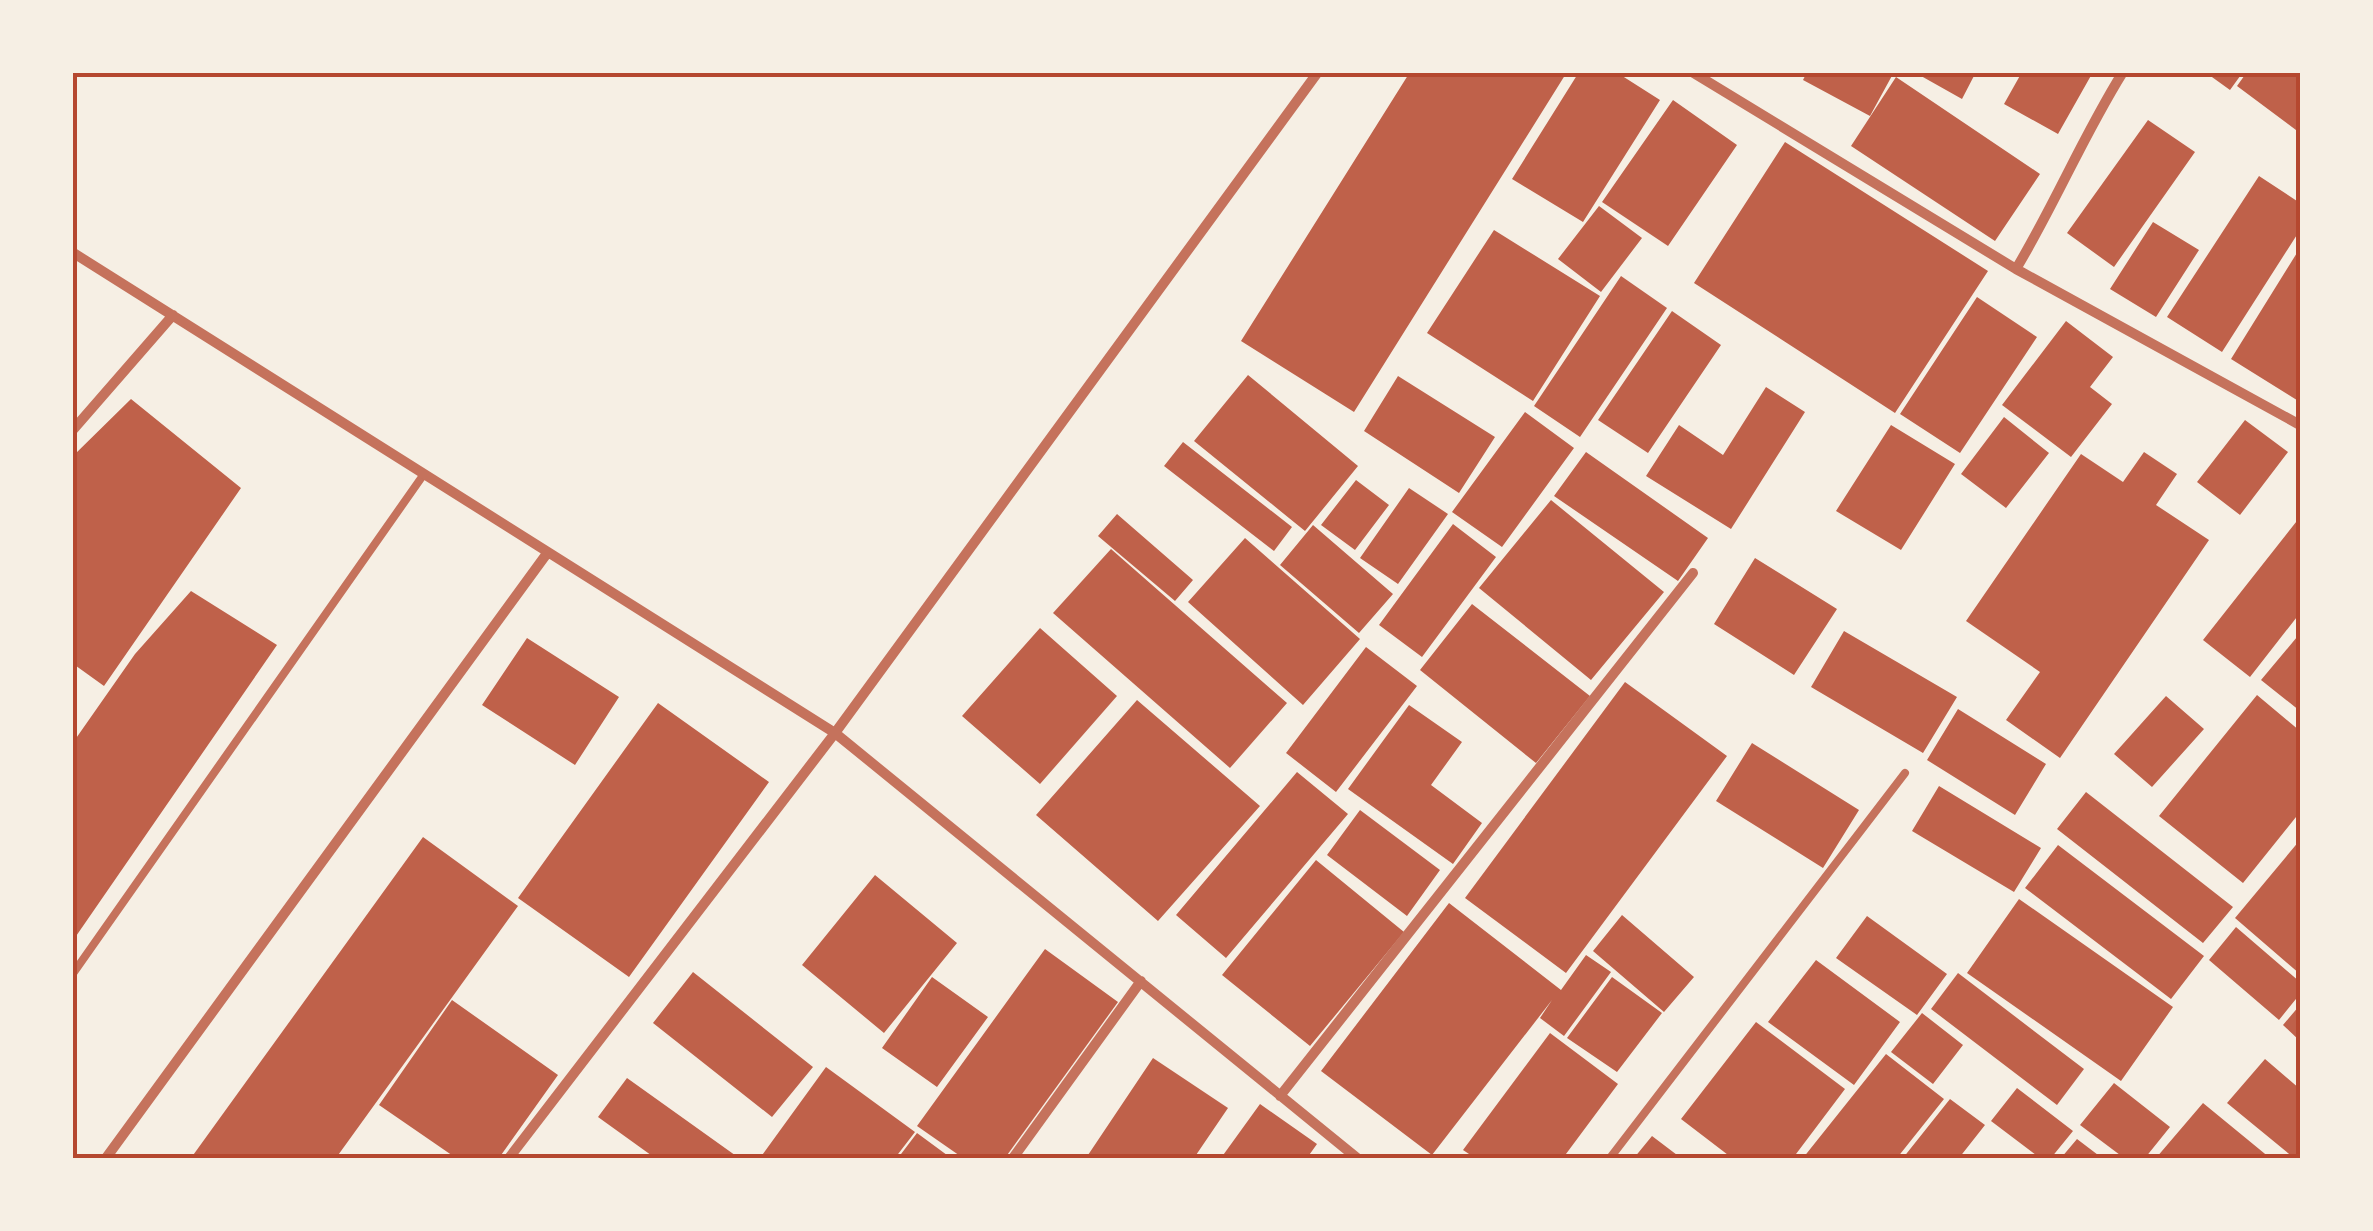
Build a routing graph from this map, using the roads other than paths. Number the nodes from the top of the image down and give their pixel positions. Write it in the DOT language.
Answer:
graph roads {
  1 [pos="1318,72"];
  2 [pos="1692,72"];
  3 [pos="2123,72"];
  4 [pos="72,252"];
  5 [pos="2016,269"];
  6 [pos="173,315"];
  7 [pos="2300,426"];
  8 [pos="72,432"];
  9 [pos="424,474"];
  10 [pos="548,552"];
  11 [pos="1693,573"];
  12 [pos="836,733"];
  13 [pos="1905,773"];
  14 [pos="72,974"];
  15 [pos="1141,981"];
  16 [pos="1280,1096"];
  17 [pos="106,1158"];
  18 [pos="509,1158"];
  19 [pos="1013,1158"];
  20 [pos="1357,1158"];
  21 [pos="1610,1158"];
  1 -- 12 [label="street"];
  2 -- 5 [label="street"];
  3 -- 5 [label="street"];
  4 -- 6 [label="street"];
  5 -- 7 [label="street"];
  6 -- 8 [label="street"];
  6 -- 9 [label="street"];
  9 -- 10 [label="street"];
  9 -- 14 [label="lane"];
  10 -- 12 [label="street"];
  10 -- 17 [label="street"];
  11 -- 16 [label="street"];
  12 -- 15 [label="street"];
  12 -- 18 [label="street"];
  13 -- 21 [label="lane"];
  15 -- 16 [label="street"];
  15 -- 19 [label="street"];
  16 -- 20 [label="street"];
}
